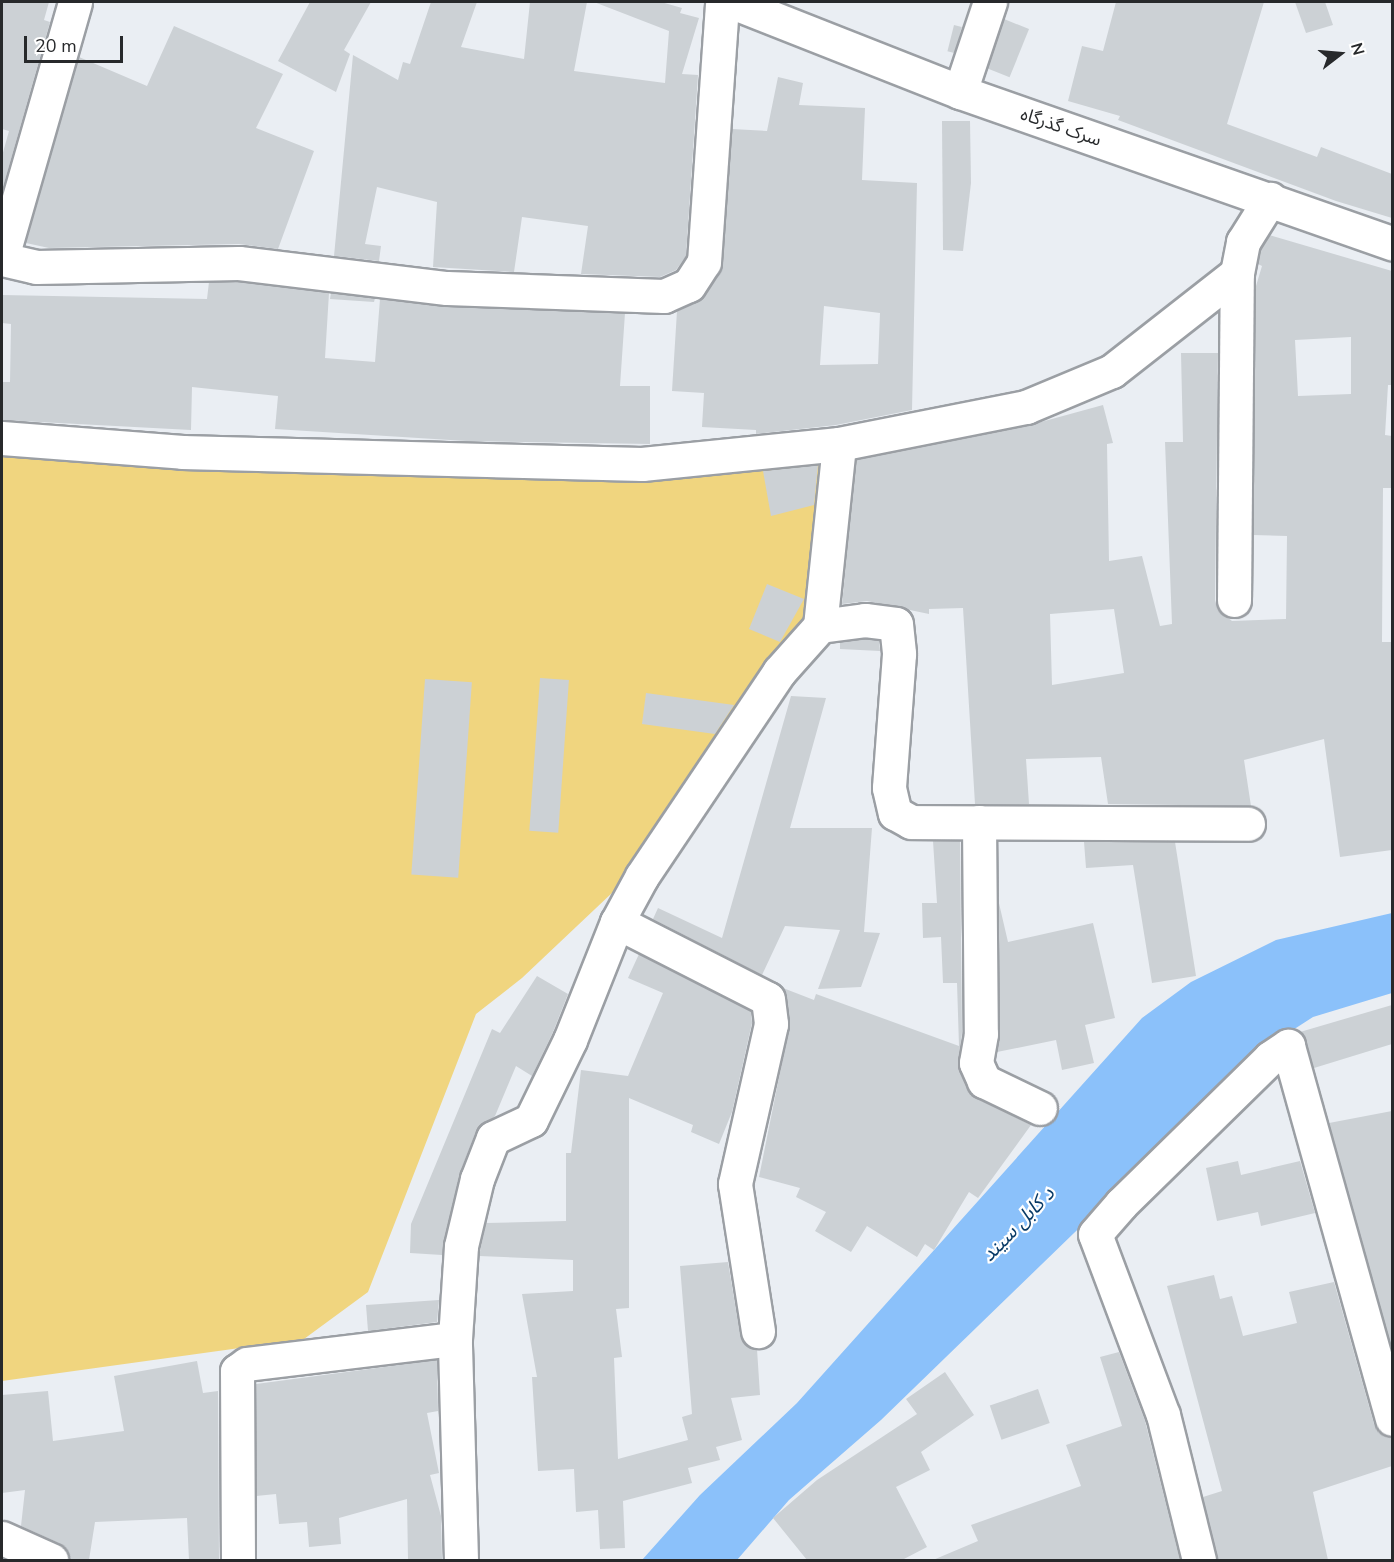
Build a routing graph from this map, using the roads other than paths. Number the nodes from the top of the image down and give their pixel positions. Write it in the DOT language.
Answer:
graph roads {
  1 [pos="75,2"];
  2 [pos="722,2"];
  3 [pos="732,2"];
  4 [pos="990,2"];
  5 [pos="960,92"];
  6 [pos="1270,199"];
  7 [pos="1392,243"];
  8 [pos="2,258"];
  9 [pos="1237,273"];
  10 [pos="2,438"];
  11 [pos="839,444"];
  12 [pos="1234,600"];
  13 [pos="820,626"];
  14 [pos="979,822"];
  15 [pos="1248,824"];
  16 [pos="617,922"];
  17 [pos="1040,1108"];
  18 [pos="758,1331"];
  19 [pos="455,1339"];
  20 [pos="1392,1419"];
  21 [pos="2,1538"];
  22 [pos="51,1560"];
  23 [pos="238,1560"];
  24 [pos="461,1560"];
  25 [pos="1199,1560"];
  1 -- 8 [label="street"];
  2 -- 8 [label="street"];
  3 -- 5 [label="street, سرک گذرگاه"];
  4 -- 5 [label="street"];
  5 -- 6 [label="street, سرک گذرگاه"];
  6 -- 7 [label="street, سرک گذرگاه"];
  6 -- 9 [label="street"];
  9 -- 11 [label="street"];
  9 -- 12 [label="street"];
  10 -- 11 [label="street"];
  11 -- 13 [label="street"];
  13 -- 14 [label="street"];
  13 -- 16 [label="street"];
  14 -- 15 [label="street"];
  14 -- 17 [label="street"];
  16 -- 18 [label="street"];
  16 -- 19 [label="street"];
  19 -- 23 [label="street"];
  19 -- 24 [label="street"];
  20 -- 25 [label="street"];
  21 -- 22 [label="street"];
}
